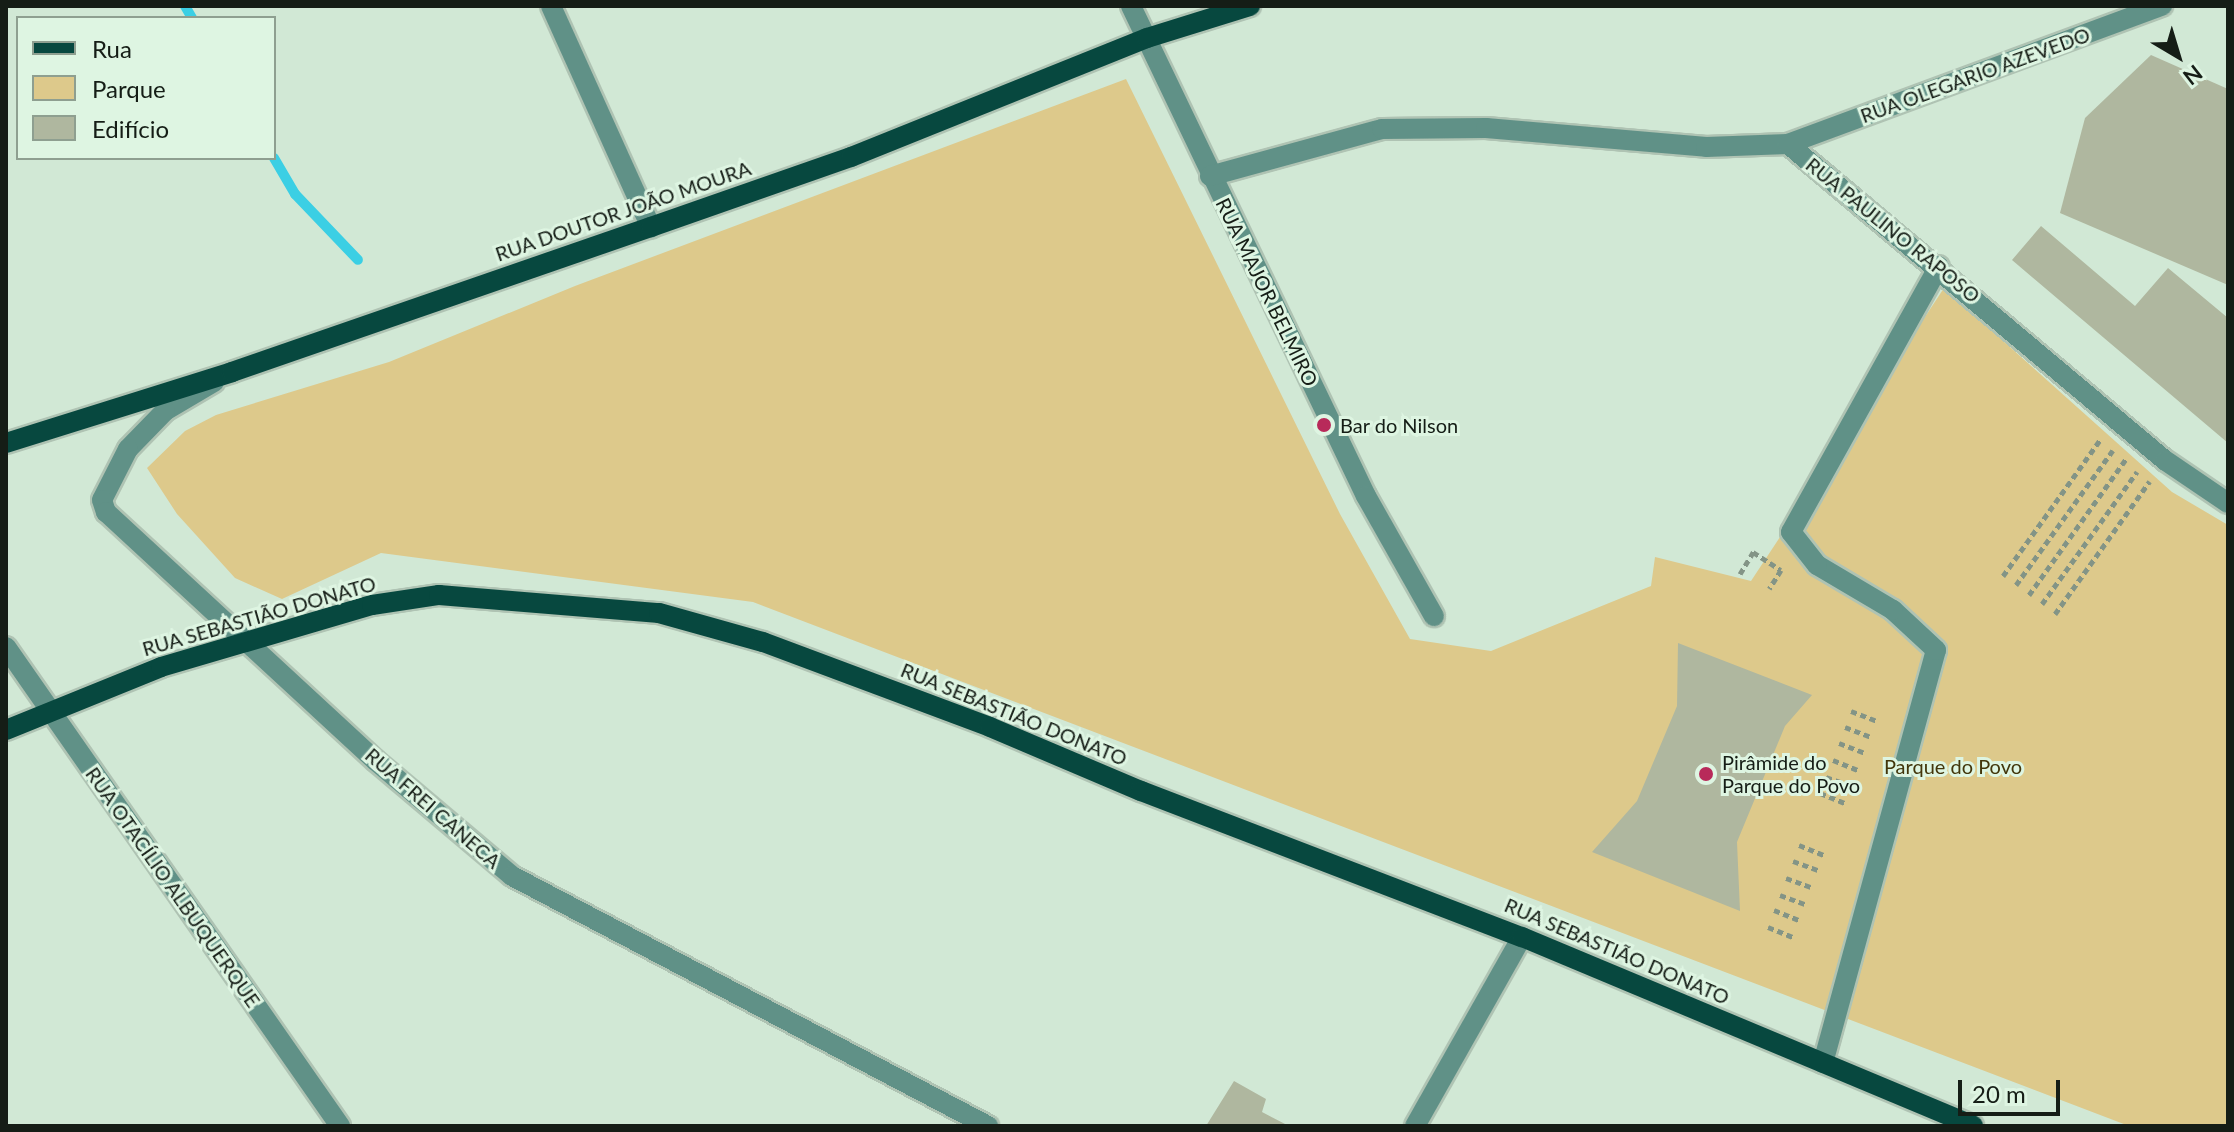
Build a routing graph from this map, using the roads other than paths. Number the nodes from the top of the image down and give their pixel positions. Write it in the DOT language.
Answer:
graph roads {
  1 [pos="551,6"];
  2 [pos="1131,6"];
  3 [pos="1250,6"];
  4 [pos="2162,6"];
  5 [pos="1147,38"];
  6 [pos="1788,144"];
  7 [pos="1210,176"];
  8 [pos="651,227"];
  9 [pos="1939,266"];
  10 [pos="232,372"];
  11 [pos="6,443"];
  12 [pos="2228,503"];
  13 [pos="1434,616"];
  14 [pos="245,641"];
  15 [pos="6,647"];
  16 [pos="49,710"];
  17 [pos="6,730"];
  18 [pos="1522,937"];
  19 [pos="1823,1063"];
  20 [pos="340,1126"];
  21 [pos="988,1126"];
  22 [pos="1415,1126"];
  23 [pos="1973,1126"];
  1 -- 8 [label="street"];
  2 -- 5 [label="street, RUA MAJOR BELMIRO"];
  3 -- 5 [label="main road, RUA DOUTOR JOÃO MOURA"];
  4 -- 6 [label="street, RUA OLEGARIO AZEVEDO"];
  5 -- 7 [label="street, RUA MAJOR BELMIRO"];
  5 -- 8 [label="main road, RUA DOUTOR JOÃO MOURA"];
  6 -- 7 [label="street, RUA PAULINO RAPOSO"];
  6 -- 9 [label="street, RUA PAULINO RAPOSO"];
  7 -- 13 [label="street, RUA MAJOR BELMIRO"];
  8 -- 10 [label="main road, RUA DOUTOR JOÃO MOURA"];
  9 -- 12 [label="street, RUA PAULINO RAPOSO"];
  9 -- 19 [label="street"];
  10 -- 11 [label="main road, RUA DOUTOR JOÃO MOURA"];
  10 -- 14 [label="street, RUA FREI CANECA"];
  14 -- 16 [label="main road, RUA SEBASTIÃO DONATO"];
  14 -- 18 [label="main road, RUA SEBASTIÃO DONATO"];
  14 -- 21 [label="street, RUA FREI CANECA"];
  15 -- 16 [label="street, RUA OTACÍLIO ALBUQUERQUE"];
  16 -- 17 [label="main road, RUA SEBASTIÃO DONATO"];
  16 -- 20 [label="street, RUA OTACÍLIO ALBUQUERQUE"];
  18 -- 19 [label="main road, RUA SEBASTIÃO DONATO"];
  18 -- 22 [label="street"];
  19 -- 23 [label="main road, RUA SEBASTIÃO DONATO"];
}
